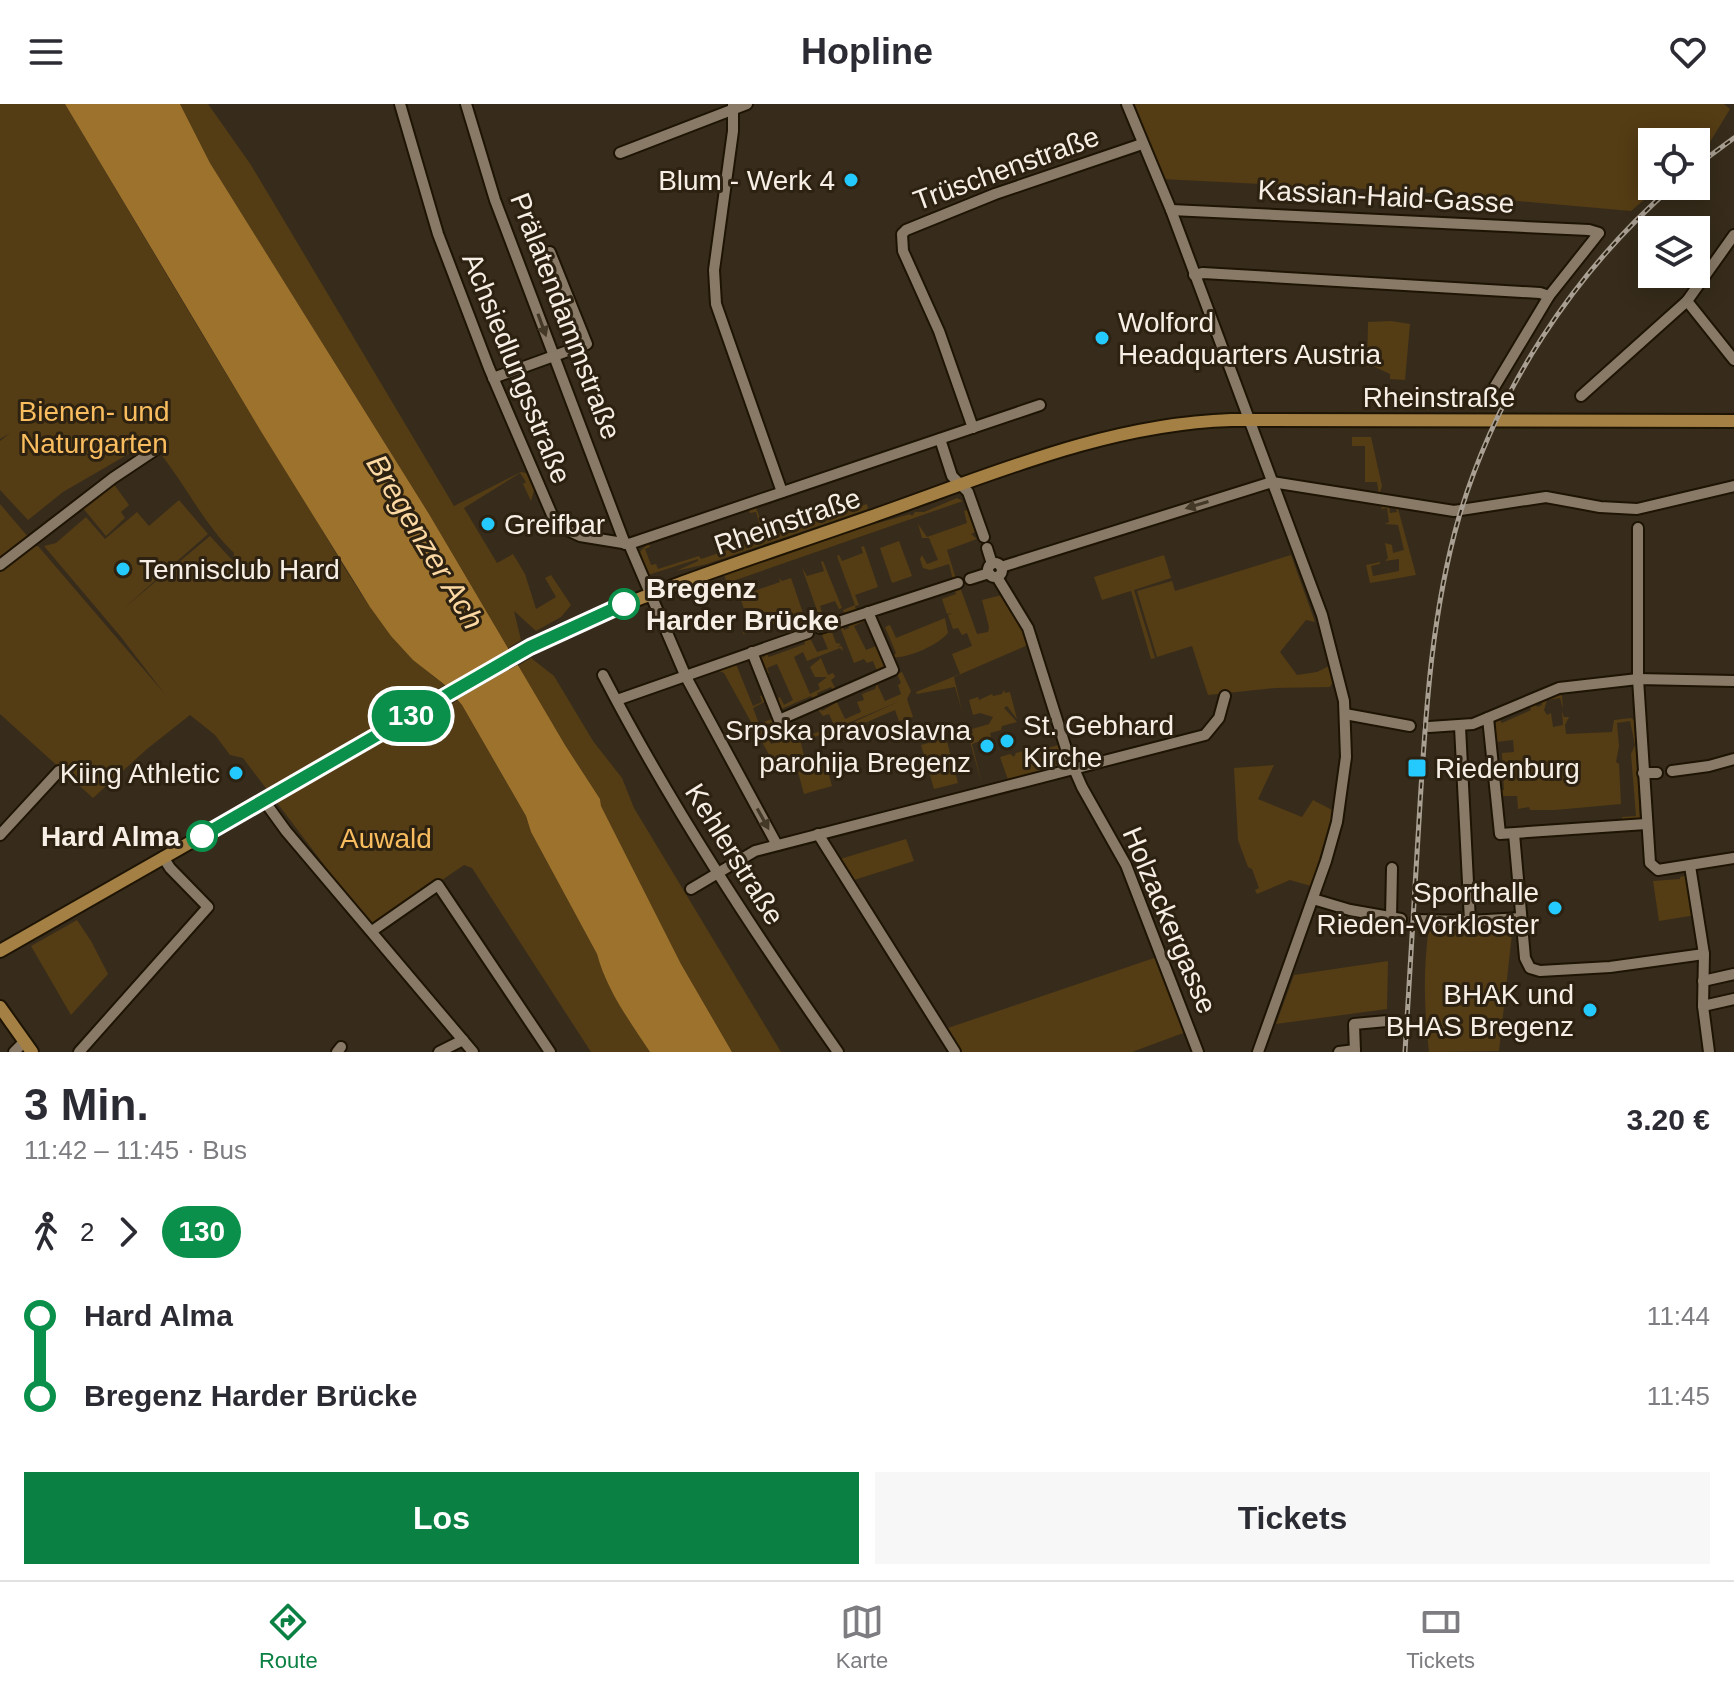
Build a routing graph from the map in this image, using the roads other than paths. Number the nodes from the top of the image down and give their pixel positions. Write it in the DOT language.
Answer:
graph roads {
  1 [pos="400,104"];
  2 [pos="466,104"];
  3 [pos="747,104"];
  4 [pos="1127,104"];
  5 [pos="733,107"];
  6 [pos="1142,144"];
  7 [pos="620,153"];
  8 [pos="1171,210"];
  9 [pos="1734,235"];
  10 [pos="550,252"];
  11 [pos="1194,275"];
  12 [pos="1549,296"];
  13 [pos="1687,301"];
  14 [pos="553,357"];
  15 [pos="1734,360"];
  16 [pos="493,378"];
  17 [pos="1492,391"];
  18 [pos="1581,396"];
  19 [pos="1040,405"];
  20 [pos="1247,420"];
  21 [pos="1734,421"];
  22 [pos="973,428"];
  23 [pos="940,439"];
  24 [pos="155,450"];
  25 [pos="1272,482"];
  26 [pos="961,486"];
  27 [pos="1734,486"];
  28 [pos="782,492"];
  29 [pos="1637,518"];
  30 [pos="627,544"];
  31 [pos="0,565"];
  32 [pos="995,570"];
  33 [pos="648,594"];
  34 [pos="868,612"];
  35 [pos="820,628"];
  36 [pos="808,633"];
  37 [pos="752,652"];
  38 [pos="603,675"];
  39 [pos="686,677"];
  40 [pos="1638,679"];
  41 [pos="1734,681"];
  42 [pos="1225,696"];
  43 [pos="617,700"];
  44 [pos="1345,714"];
  45 [pos="1488,718"];
  46 [pos="1410,726"];
  47 [pos="1429,727"];
  48 [pos="1460,727"];
  49 [pos="1734,759"];
  50 [pos="1073,767"];
  51 [pos="59,771"];
  52 [pos="1672,771"];
  53 [pos="1643,773"];
  54 [pos="1657,773"];
  55 [pos="265,802"];
  56 [pos="1646,824"];
  57 [pos="818,834"];
  58 [pos="1514,834"];
  59 [pos="0,835"];
  60 [pos="777,845"];
  61 [pos="163,857"];
  62 [pos="1734,858"];
  63 [pos="1690,866"];
  64 [pos="1392,868"];
  65 [pos="718,873"];
  66 [pos="691,889"];
  67 [pos="1313,899"];
  68 [pos="1521,918"];
  69 [pos="1416,920"];
  70 [pos="1470,921"];
  71 [pos="372,931"];
  72 [pos="0,951"];
  73 [pos="1704,954"];
  74 [pos="1734,974"];
  75 [pos="1703,981"];
  76 [pos="1734,999"];
  77 [pos="1703,1006"];
  78 [pos="0,1007"];
  79 [pos="1387,1021"];
  80 [pos="463,1040"];
  81 [pos="28,1047"];
  82 [pos="1355,1051"];
  83 [pos="14,1052"];
  84 [pos="79,1052"];
  85 [pos="439,1052"];
  86 [pos="473,1052"];
  87 [pos="550,1052"];
  88 [pos="838,1052"];
  89 [pos="955,1052"];
  90 [pos="1198,1052"];
  91 [pos="1258,1052"];
  92 [pos="1339,1052"];
  93 [pos="1709,1052"];
  1 -- 16 [label="street, Achsiedlungsstraße"];
  2 -- 14 [label="street, Prälatendammstraße, one-way"];
  3 -- 5 [label="street"];
  4 -- 6 [label="street"];
  5 -- 7 [label="street"];
  5 -- 28 [label="street"];
  6 -- 8 [label="street"];
  6 -- 22 [label="street, Trüschenstraße"];
  8 -- 11 [label="street"];
  8 -- 12 [label="street, Kassian-Haid-Gasse"];
  9 -- 13 [label="street"];
  10 -- 14 [label="street"];
  11 -- 12 [label="street"];
  11 -- 20 [label="street"];
  12 -- 17 [label="street"];
  13 -- 15 [label="street"];
  13 -- 18 [label="street"];
  14 -- 16 [label="street"];
  14 -- 30 [label="street, Prälatendammstraße"];
  16 -- 30 [label="street, Achsiedlungsstraße"];
  19 -- 22 [label="street, Rheinstraße"];
  20 -- 21 [label="main road, Rheinstraße"];
  20 -- 25 [label="street"];
  20 -- 26 [label="main road, Rheinstraße"];
  22 -- 23 [label="street, Rheinstraße"];
  23 -- 26 [label="street"];
  23 -- 28 [label="street, Rheinstraße"];
  24 -- 31 [label="street"];
  25 -- 29 [label="street"];
  25 -- 32 [label="street, one-way"];
  25 -- 44 [label="street"];
  26 -- 32 [label="street, Holzackergasse"];
  26 -- 33 [label="main road, Rheinstraße"];
  27 -- 29 [label="street"];
  28 -- 30 [label="street, Rheinstraße"];
  29 -- 40 [label="street"];
  30 -- 33 [label="street"];
  32 -- 34 [label="street"];
  32 -- 50 [label="street, Holzackergasse"];
  33 -- 39 [label="street"];
  33 -- 55 [label="main road, Rheinstraße"];
  34 -- 35 [label="street"];
  34 -- 37 [label="street"];
  36 -- 37 [label="street"];
  37 -- 39 [label="street"];
  38 -- 43 [label="street, Kehlerstraße"];
  39 -- 43 [label="street"];
  39 -- 60 [label="street, one-way"];
  40 -- 41 [label="street"];
  40 -- 45 [label="street"];
  40 -- 53 [label="street"];
  42 -- 50 [label="street"];
  43 -- 65 [label="street, Kehlerstraße"];
  44 -- 46 [label="street"];
  44 -- 67 [label="street"];
  45 -- 48 [label="street"];
  45 -- 58 [label="street"];
  47 -- 48 [label="street"];
  48 -- 70 [label="street"];
  49 -- 52 [label="street"];
  50 -- 57 [label="street"];
  50 -- 90 [label="street, Holzackergasse"];
  51 -- 59 [label="street"];
  53 -- 54 [label="street"];
  53 -- 56 [label="street"];
  55 -- 61 [label="main road, Rheinstraße"];
  55 -- 71 [label="street"];
  56 -- 58 [label="street"];
  56 -- 63 [label="street"];
  57 -- 60 [label="street"];
  57 -- 89 [label="street"];
  58 -- 68 [label="street"];
  60 -- 65 [label="street"];
  61 -- 72 [label="main road, Rheinstraße"];
  61 -- 84 [label="street"];
  62 -- 63 [label="street"];
  63 -- 73 [label="street"];
  64 -- 67 [label="street"];
  65 -- 66 [label="street"];
  65 -- 88 [label="street, Kehlerstraße"];
  67 -- 91 [label="street"];
  68 -- 70 [label="street"];
  68 -- 73 [label="street"];
  69 -- 70 [label="street"];
  71 -- 80 [label="street"];
  71 -- 87 [label="street"];
  73 -- 75 [label="street"];
  74 -- 75 [label="street"];
  75 -- 77 [label="street"];
  76 -- 77 [label="street"];
  77 -- 93 [label="street"];
  78 -- 81 [label="main road"];
  79 -- 82 [label="street"];
  80 -- 85 [label="street"];
  80 -- 86 [label="street"];
  81 -- 83 [label="street"];
  82 -- 92 [label="street"];
}
